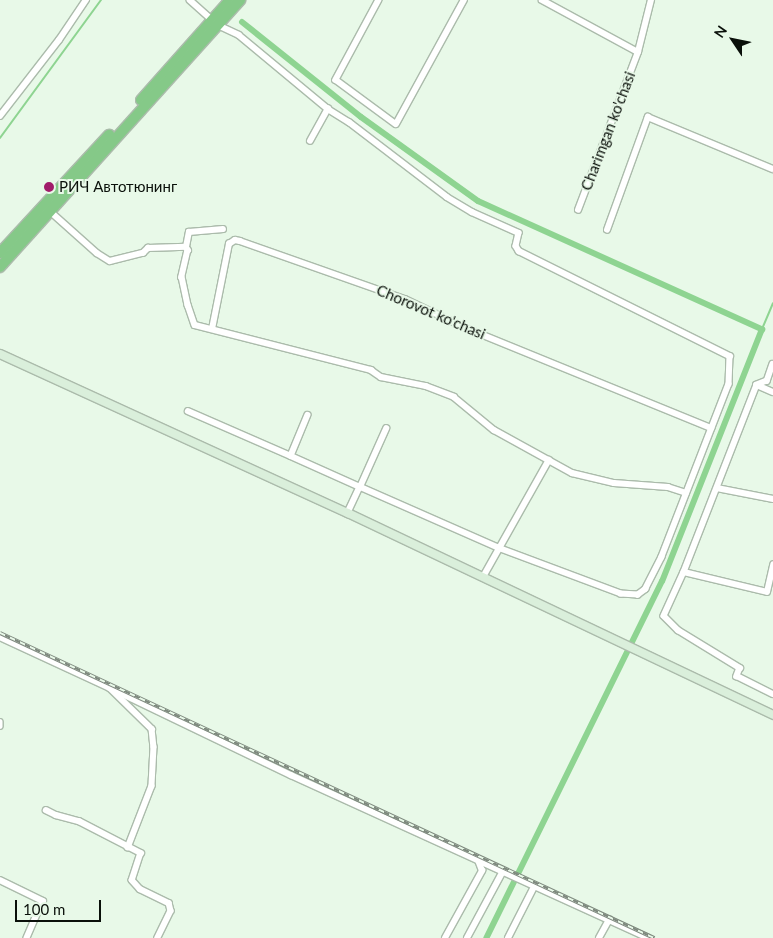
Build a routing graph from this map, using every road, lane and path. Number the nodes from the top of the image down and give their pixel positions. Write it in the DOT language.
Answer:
graph roads {
  1 [pos="86,0"];
  2 [pos="190,0"];
  3 [pos="230,0"];
  4 [pos="240,0"];
  5 [pos="378,0"];
  6 [pos="464,0"];
  7 [pos="542,0"];
  8 [pos="651,0"];
  9 [pos="215,23"];
  10 [pos="638,52"];
  11 [pos="328,109"];
  12 [pos="0,116"];
  13 [pos="310,141"];
  14 [pos="773,169"];
  15 [pos="578,210"];
  16 [pos="50,211"];
  17 [pos="223,229"];
  18 [pos="607,230"];
  19 [pos="186,247"];
  20 [pos="0,254"];
  21 [pos="0,267"];
  22 [pos="212,329"];
  23 [pos="0,354"];
  24 [pos="773,364"];
  25 [pos="757,385"];
  26 [pos="773,392"];
  27 [pos="188,412"];
  28 [pos="308,415"];
  29 [pos="711,428"];
  30 [pos="386,430"];
  31 [pos="291,456"];
  32 [pos="548,460"];
  33 [pos="360,487"];
  34 [pos="716,488"];
  35 [pos="686,493"];
  36 [pos="773,499"];
  37 [pos="348,513"];
  38 [pos="498,548"];
  39 [pos="773,565"];
  40 [pos="684,572"];
  41 [pos="483,577"];
  42 [pos="0,637"];
  43 [pos="110,688"];
  44 [pos="773,694"];
  45 [pos="773,715"];
  46 [pos="46,810"];
  47 [pos="128,848"];
  48 [pos="479,863"];
  49 [pos="502,873"];
  50 [pos="0,880"];
  51 [pos="534,887"];
  52 [pos="609,920"];
  53 [pos="27,938"];
  54 [pos="158,938"];
  55 [pos="445,938"];
  56 [pos="467,938"];
  57 [pos="508,938"];
  58 [pos="599,938"];
  59 [pos="648,938"];
  1 -- 12 [label="street"];
  2 -- 9 [label="street"];
  3 -- 9 [label="highway"];
  4 -- 9 [label="highway"];
  5 -- 6 [label="street"];
  7 -- 10 [label="street, Charimgan ko'chasi"];
  8 -- 10 [label="street, Charimgan ko'chasi"];
  9 -- 11 [label="street"];
  9 -- 16 [label="highway"];
  9 -- 20 [label="highway"];
  10 -- 15 [label="street, Charimgan ko'chasi"];
  11 -- 13 [label="street"];
  11 -- 29 [label="street"];
  14 -- 18 [label="street"];
  16 -- 19 [label="street"];
  16 -- 21 [label="highway"];
  17 -- 19 [label="street"];
  19 -- 22 [label="street"];
  22 -- 29 [label="street, Chorovot ko'chasi"];
  22 -- 32 [label="street"];
  23 -- 37 [label="street"];
  24 -- 25 [label="street"];
  25 -- 26 [label="street"];
  25 -- 34 [label="street"];
  27 -- 31 [label="street"];
  28 -- 31 [label="street"];
  29 -- 35 [label="street"];
  30 -- 33 [label="street"];
  31 -- 33 [label="street"];
  32 -- 35 [label="street"];
  32 -- 38 [label="street"];
  33 -- 37 [label="street"];
  33 -- 38 [label="street"];
  34 -- 36 [label="street"];
  34 -- 40 [label="street"];
  35 -- 38 [label="street"];
  37 -- 41 [label="street"];
  38 -- 41 [label="street"];
  39 -- 40 [label="street"];
  40 -- 44 [label="street"];
  41 -- 45 [label="street"];
  42 -- 43 [label="street"];
  43 -- 47 [label="street"];
  43 -- 48 [label="street"];
  46 -- 47 [label="street"];
  47 -- 54 [label="street"];
  48 -- 49 [label="street"];
  48 -- 55 [label="street"];
  49 -- 51 [label="street"];
  49 -- 56 [label="street"];
  50 -- 53 [label="street"];
  51 -- 52 [label="street"];
  51 -- 57 [label="street"];
  52 -- 58 [label="street"];
  52 -- 59 [label="street"];
}
